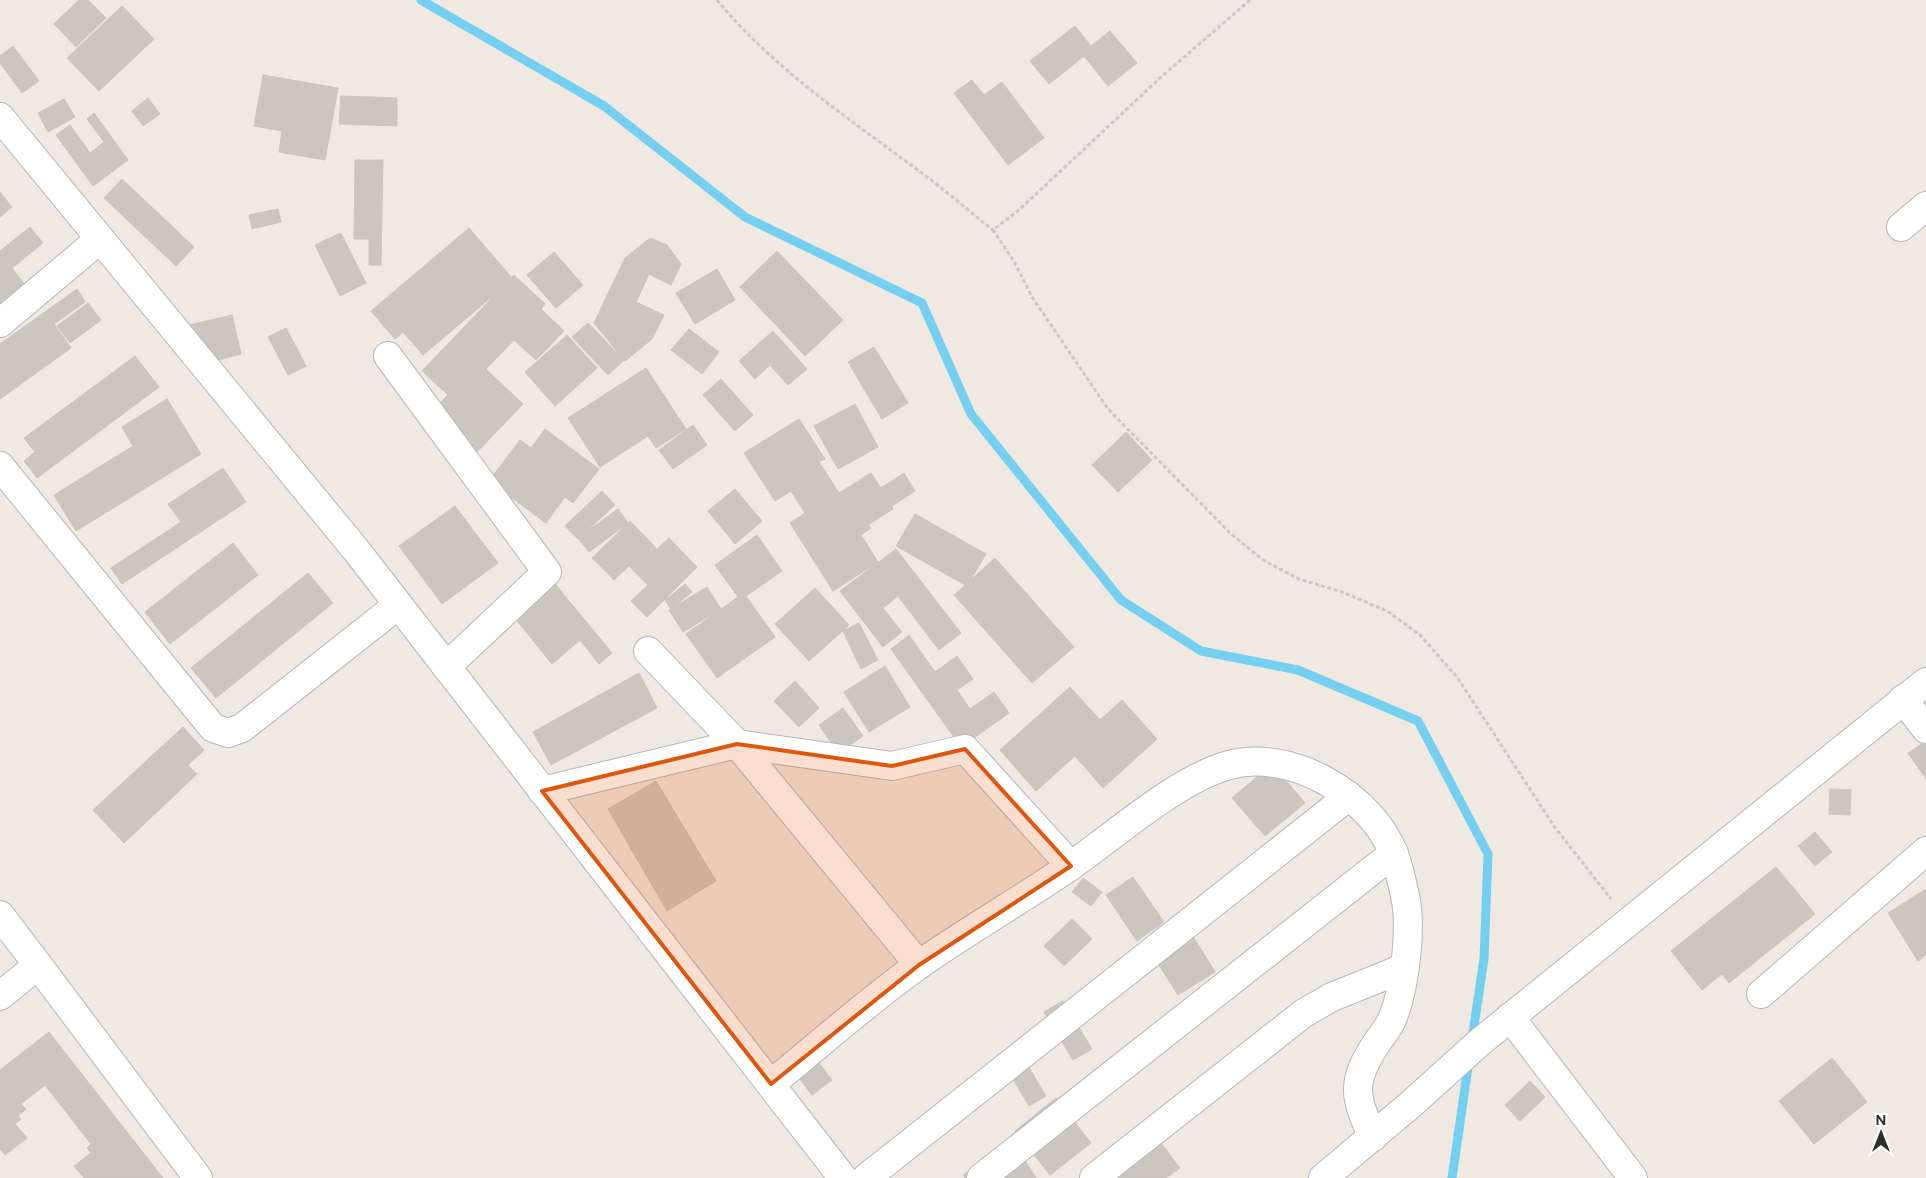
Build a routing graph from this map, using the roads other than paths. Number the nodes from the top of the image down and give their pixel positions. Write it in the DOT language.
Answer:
graph roads {
  1 [pos="0,117"];
  2 [pos="1926,206"];
  3 [pos="1901,227"];
  4 [pos="100,239"];
  5 [pos="0,323"];
  6 [pos="388,356"];
  7 [pos="0,466"];
  8 [pos="398,605"];
  9 [pos="648,651"];
  10 [pos="446,667"];
  11 [pos="1926,682"];
  12 [pos="1903,699"];
  13 [pos="1926,728"];
  14 [pos="737,744"];
  15 [pos="542,791"];
  16 [pos="1349,796"];
  17 [pos="1926,851"];
  18 [pos="1394,853"];
  19 [pos="1071,866"];
  20 [pos="0,915"];
  21 [pos="38,965"];
  22 [pos="919,965"];
  23 [pos="1404,968"];
  24 [pos="1761,994"];
  25 [pos="0,996"];
  26 [pos="1510,1017"];
  27 [pos="771,1084"];
  28 [pos="1373,1137"];
  29 [pos="198,1178"];
  30 [pos="843,1178"];
  31 [pos="866,1178"];
  32 [pos="981,1178"];
  33 [pos="1094,1178"];
  34 [pos="1323,1178"];
  35 [pos="1633,1178"];
  1 -- 4 [label="street"];
  2 -- 3 [label="street"];
  4 -- 5 [label="street"];
  4 -- 8 [label="street"];
  6 -- 10 [label="street"];
  7 -- 8 [label="street"];
  8 -- 10 [label="street"];
  9 -- 14 [label="street"];
  10 -- 15 [label="street"];
  11 -- 12 [label="street"];
  12 -- 13 [label="street"];
  12 -- 26 [label="street"];
  14 -- 15 [label="street"];
  14 -- 19 [label="street"];
  14 -- 22 [label="street"];
  15 -- 27 [label="street"];
  16 -- 18 [label="street"];
  16 -- 19 [label="street"];
  16 -- 31 [label="street"];
  17 -- 24 [label="street"];
  18 -- 23 [label="street"];
  18 -- 32 [label="street"];
  19 -- 22 [label="street"];
  20 -- 21 [label="street"];
  21 -- 25 [label="street"];
  21 -- 29 [label="street"];
  22 -- 27 [label="street"];
  23 -- 28 [label="street"];
  23 -- 33 [label="street"];
  26 -- 28 [label="street"];
  26 -- 35 [label="street"];
  27 -- 30 [label="street"];
  28 -- 34 [label="street"];
}
